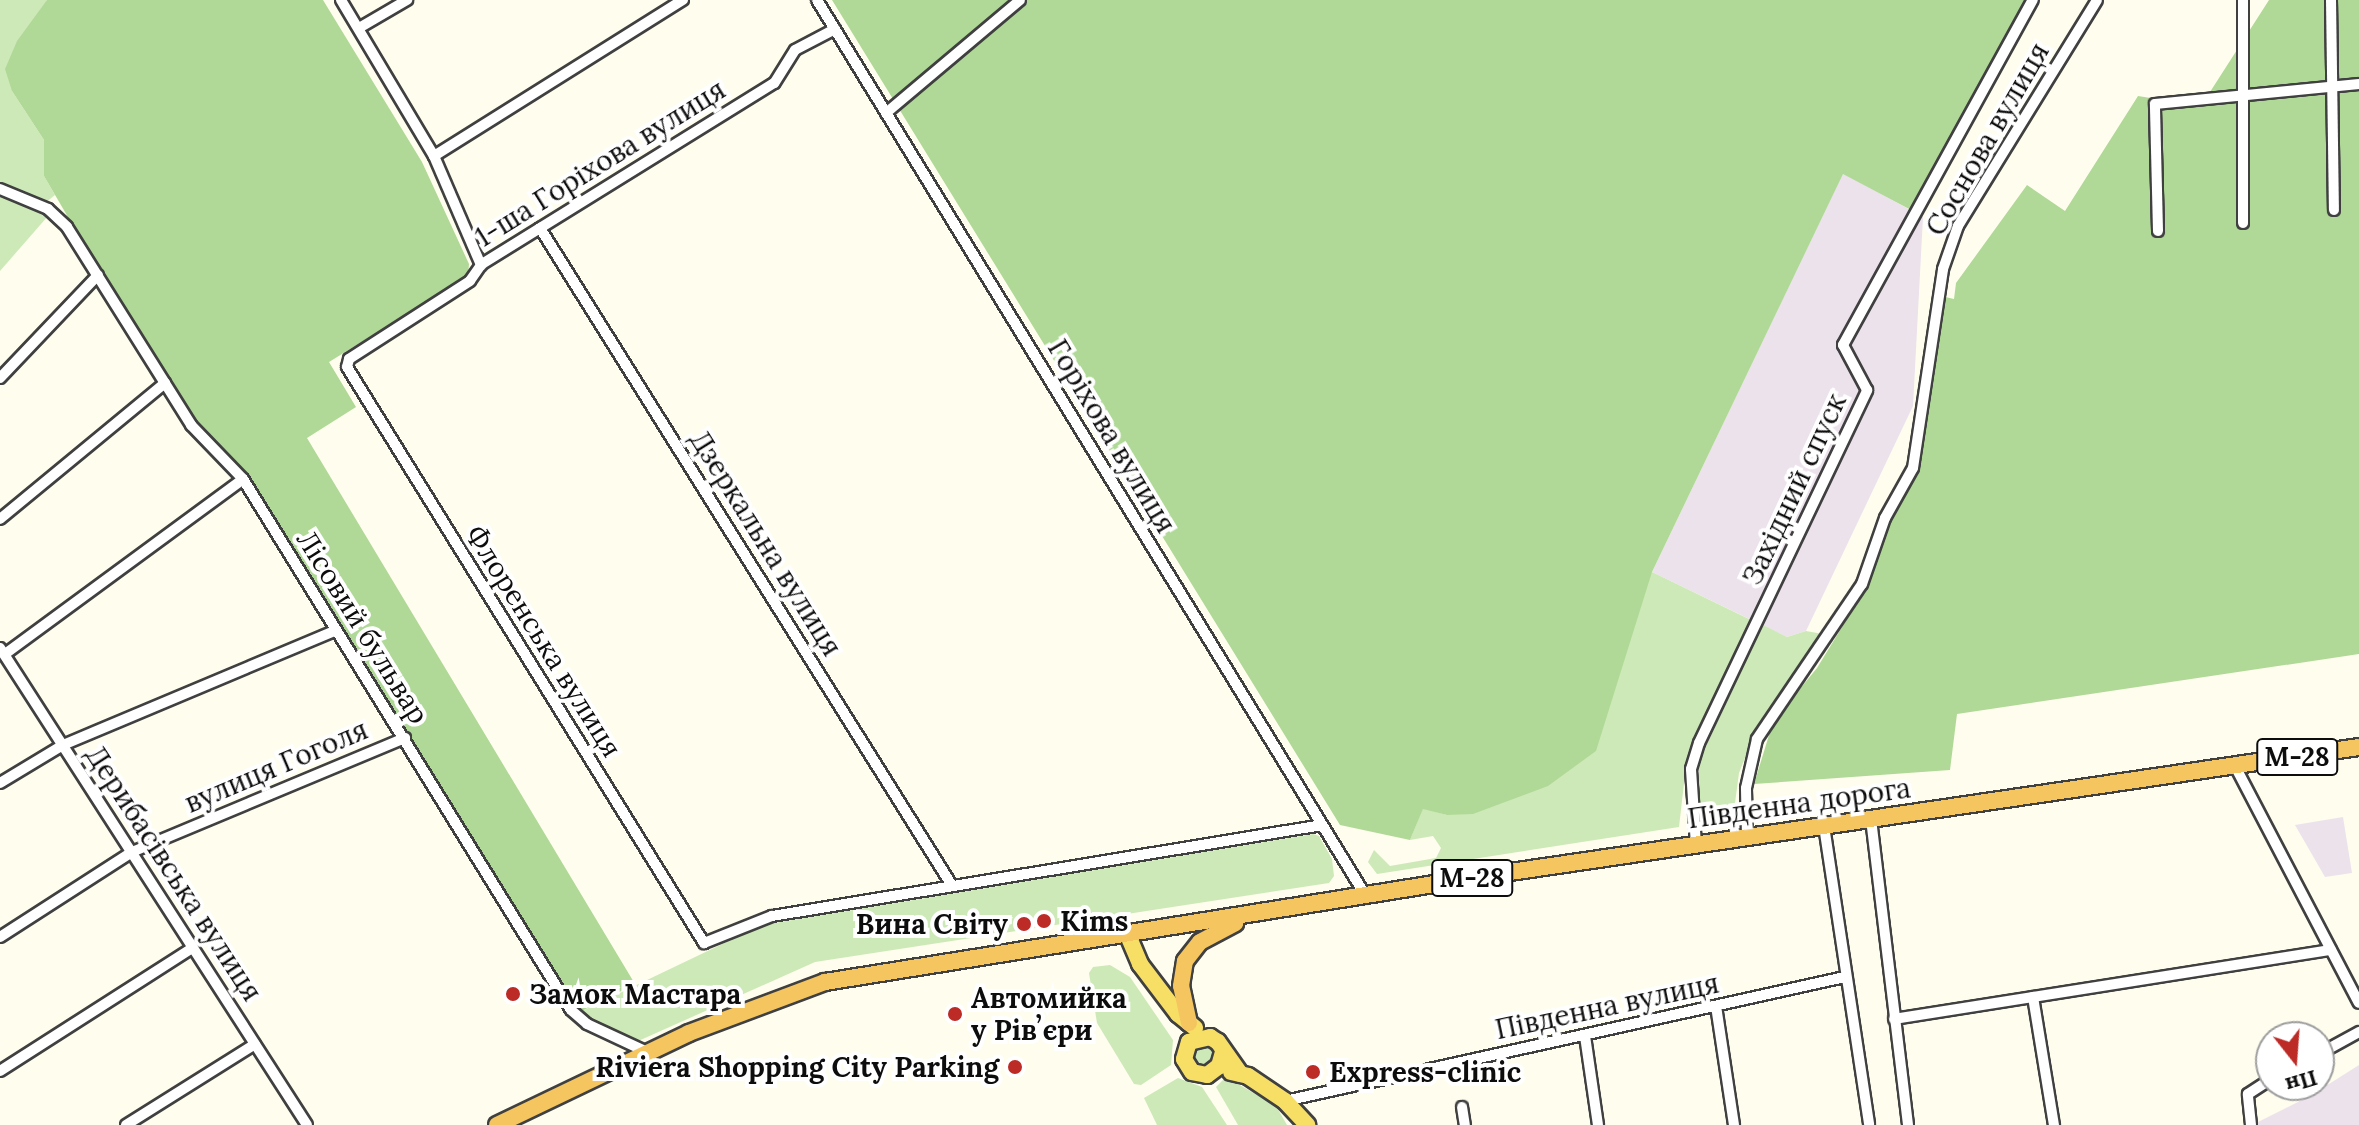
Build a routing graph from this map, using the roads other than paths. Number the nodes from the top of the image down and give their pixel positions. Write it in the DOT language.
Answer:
graph roads {
  1 [pos="341,0"];
  2 [pos="407,0"];
  3 [pos="683,0"];
  4 [pos="817,0"];
  5 [pos="1020,0"];
  6 [pos="2033,0"];
  7 [pos="2097,0"];
  8 [pos="2243,0"];
  9 [pos="2331,0"];
  10 [pos="359,28"];
  11 [pos="835,29"];
  12 [pos="2359,84"];
  13 [pos="2331,87"];
  14 [pos="2243,96"];
  15 [pos="886,113"];
  16 [pos="434,156"];
  17 [pos="0,189"];
  18 [pos="2334,210"];
  19 [pos="2243,223"];
  20 [pos="540,228"];
  21 [pos="2158,231"];
  22 [pos="481,265"];
  23 [pos="98,275"];
  24 [pos="346,362"];
  25 [pos="0,378"];
  26 [pos="165,383"];
  27 [pos="243,479"];
  28 [pos="0,519"];
  29 [pos="336,630"];
  30 [pos="2,651"];
  31 [pos="405,738"];
  32 [pos="63,745"];
  33 [pos="2359,747"];
  34 [pos="2235,766"];
  35 [pos="0,783"];
  36 [pos="1871,819"];
  37 [pos="1322,825"];
  38 [pos="1824,826"];
  39 [pos="1747,837"];
  40 [pos="1696,845"];
  41 [pos="132,852"];
  42 [pos="951,884"];
  43 [pos="1367,898"];
  44 [pos="1248,917"];
  45 [pos="1127,933"];
  46 [pos="0,937"];
  47 [pos="192,948"];
  48 [pos="2331,950"];
  49 [pos="1845,977"];
  50 [pos="2033,997"];
  51 [pos="2359,1003"];
  52 [pos="1169,1004"];
  53 [pos="1716,1006"];
  54 [pos="1894,1019"];
  55 [pos="1189,1023"];
  56 [pos="2359,1032"];
  57 [pos="1585,1036"];
  58 [pos="1210,1037"];
  59 [pos="255,1044"];
  60 [pos="2335,1045"];
  61 [pos="1184,1050"];
  62 [pos="647,1052"];
  63 [pos="1223,1052"];
  64 [pos="0,1071"];
  65 [pos="1212,1073"];
  66 [pos="1240,1074"];
  67 [pos="2255,1089"];
  68 [pos="1285,1101"];
  69 [pos="1462,1107"];
  70 [pos="126,1125"];
  71 [pos="307,1125"];
  72 [pos="497,1125"];
  73 [pos="1307,1125"];
  74 [pos="1465,1125"];
  75 [pos="1598,1125"];
  76 [pos="1734,1125"];
  77 [pos="1869,1125"];
  78 [pos="1908,1125"];
  79 [pos="2054,1125"];
  80 [pos="2251,1125"];
  1 -- 10 [label="street"];
  2 -- 10 [label="street"];
  3 -- 16 [label="street"];
  4 -- 11 [label="street, Горіхова вулиця"];
  5 -- 15 [label="street"];
  6 -- 40 [label="street, Західний спуск"];
  7 -- 39 [label="street, Соснова вулиця"];
  8 -- 14 [label="street"];
  9 -- 13 [label="street"];
  10 -- 16 [label="street"];
  11 -- 15 [label="street, Горіхова вулиця"];
  11 -- 20 [label="street, 1-ша Горіхова вулиця"];
  12 -- 13 [label="street"];
  13 -- 14 [label="street"];
  13 -- 18 [label="street"];
  14 -- 19 [label="street"];
  14 -- 21 [label="street"];
  15 -- 37 [label="street, Горіхова вулиця"];
  16 -- 22 [label="street"];
  17 -- 23 [label="street, Лісовий бульвар"];
  20 -- 22 [label="street, 1-ша Горіхова вулиця"];
  20 -- 42 [label="street, Дзеркальна вулиця"];
  22 -- 24 [label="street, 1-ша Горіхова вулиця"];
  23 -- 25 [label="street"];
  23 -- 26 [label="street, Лісовий бульвар"];
  24 -- 42 [label="street, Флоренська вулиця"];
  26 -- 27 [label="street, Лісовий бульвар"];
  26 -- 28 [label="street"];
  27 -- 29 [label="street, Лісовий бульвар"];
  27 -- 30 [label="street"];
  29 -- 31 [label="street, Лісовий бульвар"];
  29 -- 32 [label="street"];
  30 -- 32 [label="street, Дерибасівська вулиця"];
  31 -- 41 [label="street, вулиця Гоголя"];
  31 -- 62 [label="street, Лісовий бульвар"];
  32 -- 35 [label="street"];
  32 -- 41 [label="street, Дерибасівська вулиця"];
  33 -- 34 [label="highway, Південна дорога / М-28"];
  34 -- 36 [label="highway, Південна дорога / М-28"];
  34 -- 48 [label="street"];
  36 -- 38 [label="highway, Південна дорога / М-28"];
  36 -- 54 [label="street"];
  37 -- 42 [label="street"];
  37 -- 43 [label="street, Горіхова вулиця"];
  38 -- 39 [label="highway, Південна дорога / М-28"];
  38 -- 49 [label="street"];
  39 -- 40 [label="highway, Південна дорога / М-28"];
  40 -- 43 [label="highway, Південна дорога / М-28"];
  41 -- 46 [label="street, вулиця Гоголя"];
  41 -- 47 [label="street, Дерибасівська вулиця"];
  43 -- 44 [label="highway, Південна дорога / М-28"];
  44 -- 45 [label="highway, М-28"];
  44 -- 55 [label="highway"];
  45 -- 52 [label="main road"];
  45 -- 62 [label="highway, М-28"];
  47 -- 59 [label="street, Дерибасівська вулиця"];
  47 -- 64 [label="street"];
  48 -- 50 [label="street"];
  48 -- 51 [label="street"];
  49 -- 53 [label="street, Південна вулиця"];
  49 -- 77 [label="street"];
  50 -- 54 [label="street"];
  50 -- 79 [label="street"];
  52 -- 55 [label="main road"];
  52 -- 61 [label="main road"];
  53 -- 57 [label="street, Південна вулиця"];
  53 -- 76 [label="street"];
  54 -- 78 [label="street"];
  55 -- 58 [label="main road"];
  56 -- 60 [label="street"];
  57 -- 68 [label="street, Південна вулиця"];
  57 -- 75 [label="street"];
  58 -- 61 [label="main road"];
  58 -- 63 [label="main road"];
  59 -- 70 [label="street"];
  59 -- 71 [label="street, Дерибасівська вулиця"];
  61 -- 65 [label="main road"];
  62 -- 72 [label="highway, М-28"];
  63 -- 65 [label="main road"];
  63 -- 66 [label="main road"];
  65 -- 66 [label="main road"];
  66 -- 68 [label="main road"];
  67 -- 80 [label="street"];
  68 -- 73 [label="main road"];
  69 -- 74 [label="street"];
}
